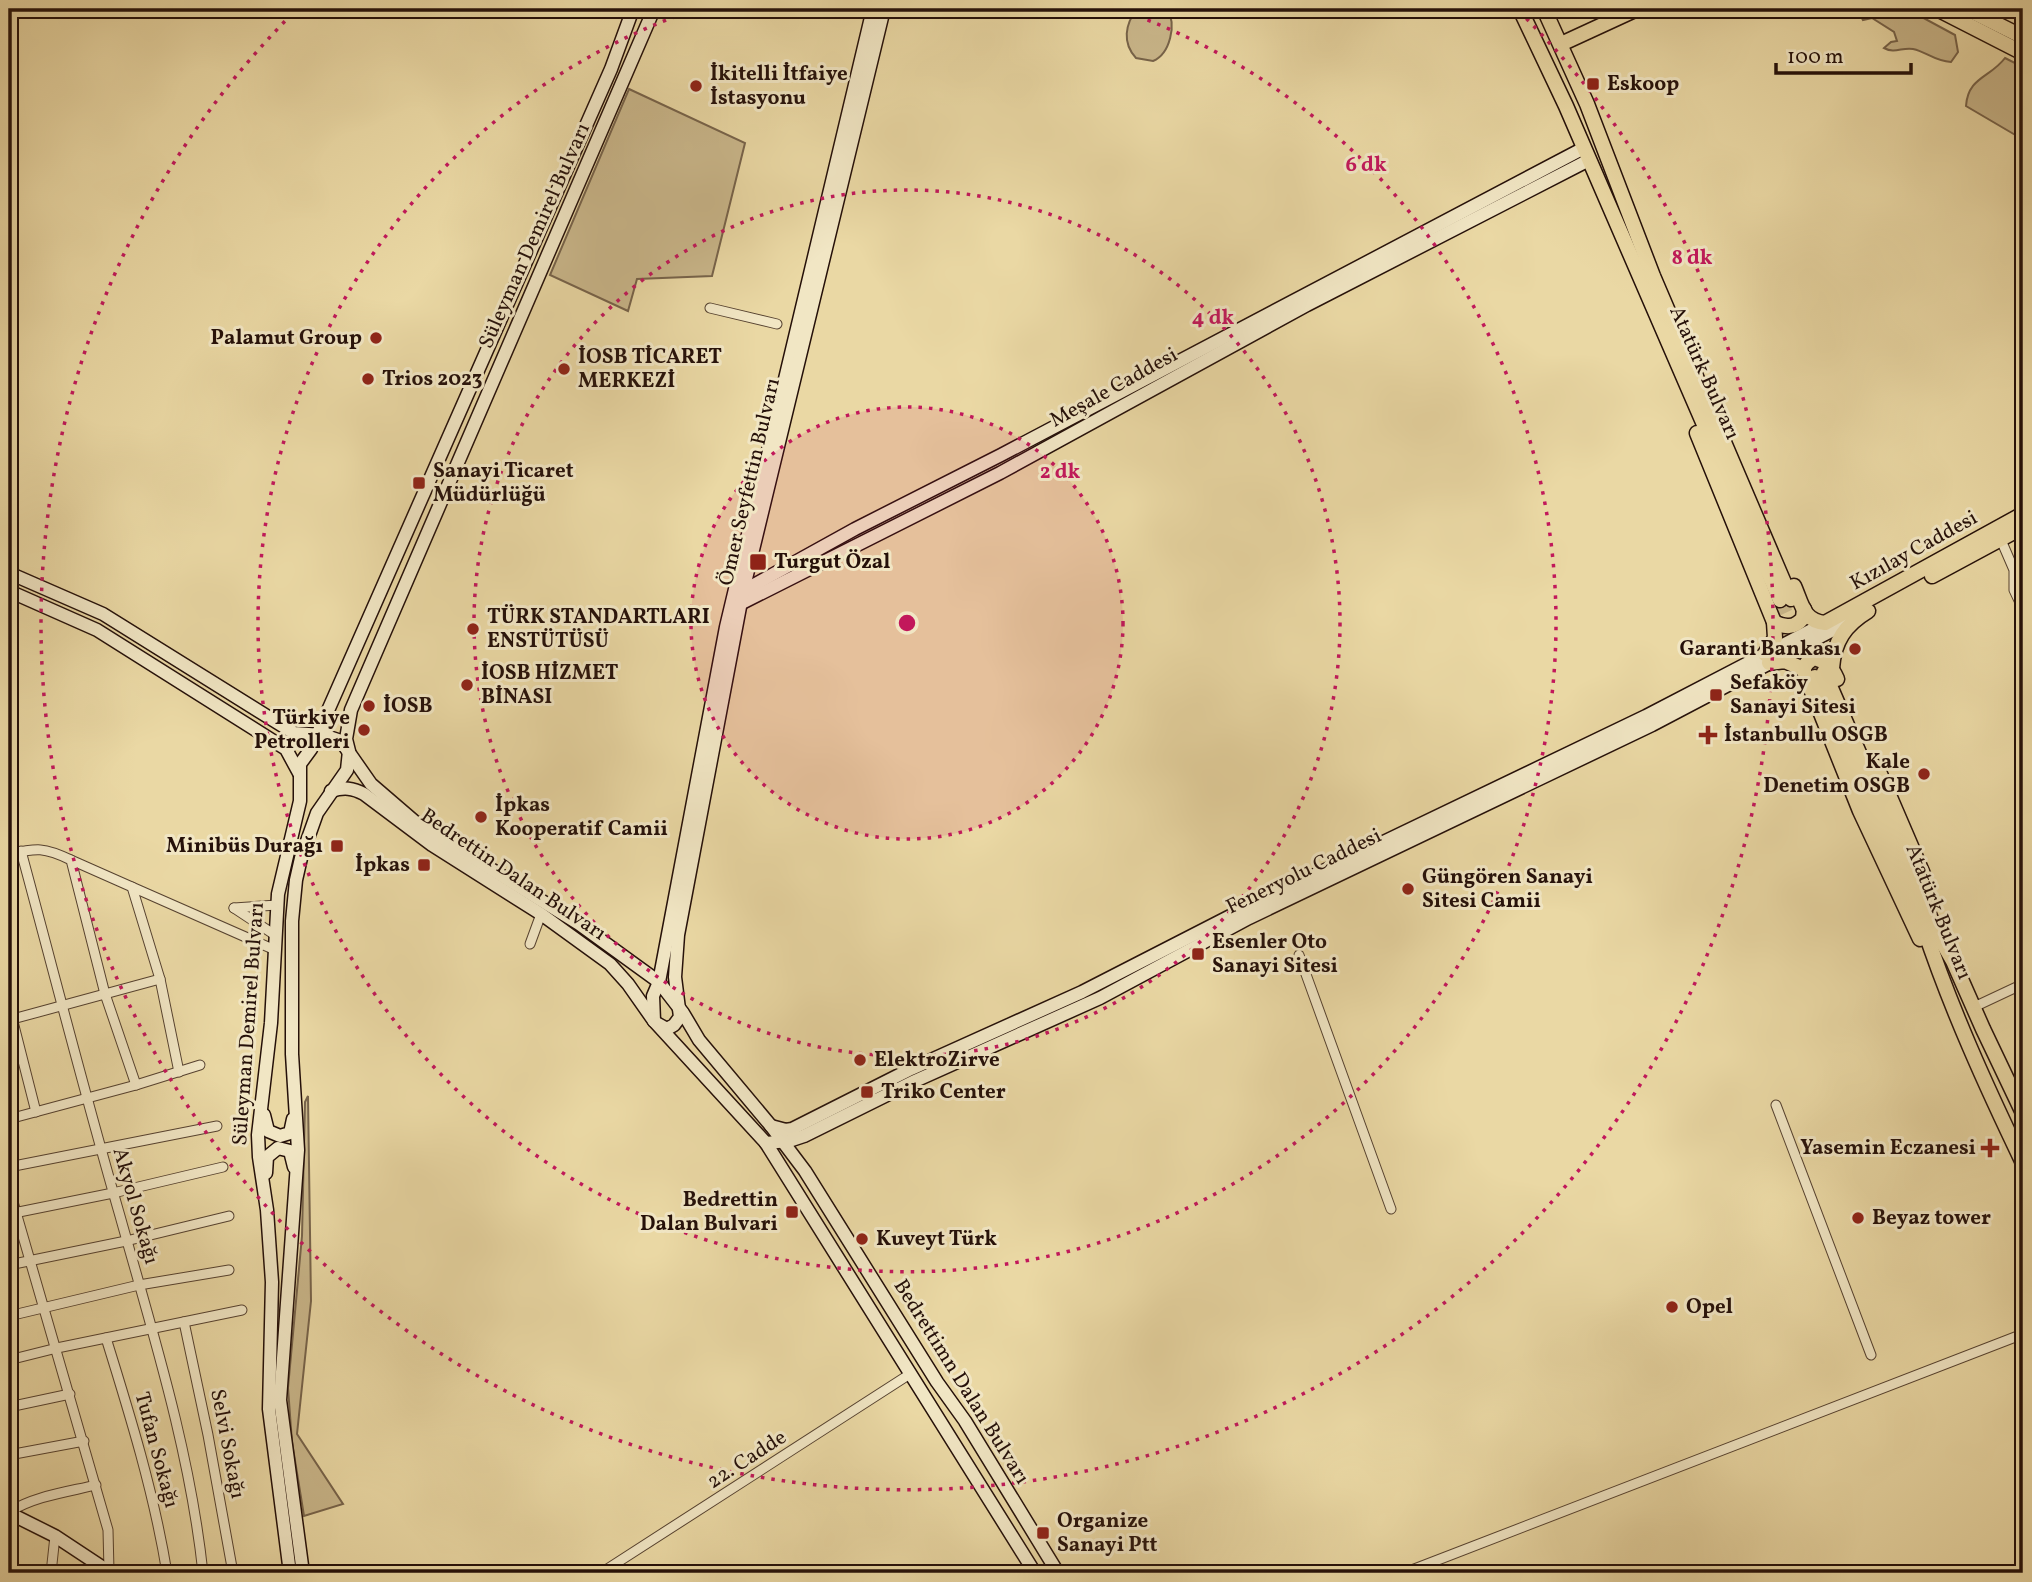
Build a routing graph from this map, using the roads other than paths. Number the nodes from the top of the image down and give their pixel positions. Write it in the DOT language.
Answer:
graph roads {
  1 [pos="634,9"];
  2 [pos="654,9"];
  3 [pos="873,9"];
  4 [pos="884,9"];
  5 [pos="1520,9"];
  6 [pos="1544,9"];
  7 [pos="1637,9"];
  8 [pos="1937,9"];
  9 [pos="1967,9"];
  10 [pos="2023,37"];
  11 [pos="1561,44"];
  12 [pos="2023,52"];
  13 [pos="1587,154"];
  14 [pos="1607,155"];
  15 [pos="1653,275"];
  16 [pos="710,308"];
  17 [pos="1655,314"];
  18 [pos="777,324"];
  19 [pos="2023,514"];
  20 [pos="2023,527"];
  21 [pos="2001,540"];
  22 [pos="2014,570"];
  23 [pos="9,573"];
  24 [pos="2023,579"];
  25 [pos="739,590"];
  26 [pos="9,591"];
  27 [pos="736,605"];
  28 [pos="1804,609"];
  29 [pos="2023,609"];
  30 [pos="1853,620"];
  31 [pos="1774,622"];
  32 [pos="1825,623"];
  33 [pos="1767,659"];
  34 [pos="1819,672"];
  35 [pos="317,734"];
  36 [pos="349,751"];
  37 [pos="299,773"];
  38 [pos="331,791"];
  39 [pos="21,851"];
  40 [pos="9,854"];
  41 [pos="71,860"];
  42 [pos="132,887"];
  43 [pos="277,905"];
  44 [pos="541,914"];
  45 [pos="275,935"];
  46 [pos="530,944"];
  47 [pos="275,950"];
  48 [pos="1299,955"];
  49 [pos="160,979"];
  50 [pos="659,982"];
  51 [pos="2023,984"];
  52 [pos="106,994"];
  53 [pos="62,1005"];
  54 [pos="9,1006"];
  55 [pos="1974,1007"];
  56 [pos="680,1010"];
  57 [pos="10,1019"];
  58 [pos="654,1021"];
  59 [pos="696,1034"];
  60 [pos="684,1054"];
  61 [pos="200,1065"];
  62 [pos="179,1072"];
  63 [pos="136,1085"];
  64 [pos="88,1099"];
  65 [pos="262,1101"];
  66 [pos="294,1103"];
  67 [pos="1776,1105"];
  68 [pos="36,1112"];
  69 [pos="2023,1113"];
  70 [pos="9,1119"];
  71 [pos="217,1126"];
  72 [pos="771,1126"];
  73 [pos="807,1135"];
  74 [pos="782,1141"];
  75 [pos="766,1143"];
  76 [pos="101,1148"];
  77 [pos="2023,1163"];
  78 [pos="9,1167"];
  79 [pos="223,1167"];
  80 [pos="805,1171"];
  81 [pos="265,1186"];
  82 [pos="9,1188"];
  83 [pos="294,1188"];
  84 [pos="113,1193"];
  85 [pos="1391,1209"];
  86 [pos="12,1214"];
  87 [pos="229,1216"];
  88 [pos="127,1241"];
  89 [pos="31,1261"];
  90 [pos="9,1265"];
  91 [pos="229,1270"];
  92 [pos="139,1285"];
  93 [pos="45,1308"];
  94 [pos="242,1310"];
  95 [pos="9,1316"];
  96 [pos="184,1322"];
  97 [pos="151,1328"];
  98 [pos="2023,1334"];
  99 [pos="106,1338"];
  100 [pos="57,1348"];
  101 [pos="1871,1355"];
  102 [pos="9,1360"];
  103 [pos="910,1374"];
  104 [pos="70,1394"];
  105 [pos="9,1407"];
  106 [pos="84,1441"];
  107 [pos="9,1455"];
  108 [pos="96,1485"];
  109 [pos="9,1512"];
  110 [pos="55,1536"];
  111 [pos="110,1572"];
  112 [pos="51,1573"];
  113 [pos="167,1573"];
  114 [pos="202,1573"];
  115 [pos="233,1573"];
  116 [pos="290,1573"];
  117 [pos="303,1573"];
  118 [pos="601,1573"];
  119 [pos="1035,1573"];
  120 [pos="1058,1573"];
  121 [pos="1404,1573"];
  1 -- 35 [label="main road, Süleyman Demirel Bulvarı"];
  2 -- 36 [label="main road, Süleyman Demirel Bulvarı"];
  3 -- 25 [label="main road, Ömer Seyfettin Bulvarı"];
  4 -- 25 [label="main road, Ömer Seyfettin Bulvarı"];
  5 -- 13 [label="main road, Atatürk Bulvarı"];
  6 -- 11 [label="main road, Atatürk Bulvarı"];
  7 -- 11 [label="main road"];
  8 -- 12 [label="main road"];
  9 -- 10 [label="main road"];
  11 -- 14 [label="main road, Atatürk Bulvarı"];
  13 -- 14 [label="main road"];
  13 -- 17 [label="main road, Atatürk Bulvarı"];
  13 -- 25 [label="main road, Meşale Caddesi"];
  13 -- 27 [label="main road, Meşale Caddesi"];
  14 -- 15 [label="main road, Atatürk Bulvarı"];
  15 -- 17 [label="main road, Atatürk Bulvarı"];
  15 -- 28 [label="main road"];
  16 -- 18 [label="street"];
  17 -- 31 [label="main road"];
  19 -- 32 [label="main road, Kızılay Caddesi"];
  20 -- 21 [label="main road, Kızılay Caddesi"];
  21 -- 22 [label="street"];
  21 -- 30 [label="main road, Kızılay Caddesi"];
  22 -- 24 [label="street"];
  22 -- 29 [label="street"];
  23 -- 35 [label="main road"];
  25 -- 27 [label="main road, Ömer Seyfettin Bulvarı"];
  26 -- 37 [label="main road"];
  27 -- 50 [label="main road, Ömer Seyfettin Bulvarı"];
  27 -- 56 [label="main road, Ömer Seyfettin Bulvarı"];
  28 -- 31 [label="main road"];
  28 -- 32 [label="main road"];
  30 -- 33 [label="main road, Feneryolu Caddesi"];
  30 -- 34 [label="main road"];
  31 -- 33 [label="main road"];
  32 -- 33 [label="main road, Feneryolu Caddesi"];
  33 -- 34 [label="main road"];
  33 -- 72 [label="main road, Feneryolu Caddesi"];
  33 -- 73 [label="main road, Feneryolu Caddesi"];
  34 -- 55 [label="main road, Atatürk Bulvarı"];
  34 -- 77 [label="main road, Atatürk Bulvarı"];
  35 -- 36 [label="main road"];
  35 -- 37 [label="main road, Süleyman Demirel Bulvarı"];
  36 -- 38 [label="main road, Süleyman Demirel Bulvarı"];
  36 -- 50 [label="main road, Bedrettin Dalan Bulvarı"];
  37 -- 43 [label="main road, Süleyman Demirel Bulvarı"];
  38 -- 44 [label="main road, Bedrettin Dalan Bulvarı"];
  38 -- 66 [label="main road, Süleyman Demirel Bulvarı"];
  39 -- 40 [label="street"];
  39 -- 41 [label="street"];
  39 -- 53 [label="street, Akyol Sokağı"];
  41 -- 42 [label="street"];
  41 -- 52 [label="street"];
  42 -- 47 [label="street"];
  42 -- 49 [label="street"];
  43 -- 45 [label="main road, Süleyman Demirel Bulvarı"];
  43 -- 45 [label="street"];
  44 -- 46 [label="street"];
  44 -- 58 [label="main road, Bedrettin Dalan Bulvarı"];
  45 -- 47 [label="main road, Süleyman Demirel Bulvarı"];
  47 -- 65 [label="main road, Süleyman Demirel Bulvarı"];
  48 -- 85 [label="street"];
  49 -- 52 [label="street"];
  49 -- 62 [label="street"];
  50 -- 56 [label="main road, Bedrettin Dalan Bulvarı"];
  50 -- 58 [label="main road, Ömer Seyfettin Bulvarı"];
  51 -- 55 [label="street"];
  52 -- 53 [label="street"];
  52 -- 63 [label="street"];
  53 -- 57 [label="street"];
  53 -- 64 [label="street, Akyol Sokağı"];
  54 -- 57 [label="street"];
  55 -- 69 [label="main road, Atatürk Bulvarı"];
  56 -- 58 [label="main road"];
  56 -- 59 [label="main road, Bedrettimn Dalan Bulvarı"];
  57 -- 68 [label="street"];
  58 -- 60 [label="main road, Bedrettimn Dalan Bulvarı"];
  59 -- 60 [label="main road"];
  59 -- 72 [label="main road, Bedrettimn Dalan Bulvarı"];
  60 -- 75 [label="main road, Bedrettimn Dalan Bulvarı"];
  61 -- 62 [label="street"];
  62 -- 63 [label="street"];
  63 -- 64 [label="street"];
  64 -- 68 [label="street"];
  64 -- 76 [label="street, Akyol Sokağı"];
  65 -- 66 [label="main road"];
  65 -- 81 [label="main road, Süleyman Demirel Bulvarı"];
  66 -- 83 [label="main road, Süleyman Demirel Bulvarı"];
  67 -- 101 [label="street"];
  68 -- 70 [label="street"];
  71 -- 76 [label="street"];
  72 -- 74 [label="main road, Bedrettimn Dalan Bulvarı"];
  73 -- 74 [label="main road, Feneryolu Caddesi"];
  73 -- 80 [label="main road"];
  74 -- 75 [label="main road, Feneryolu Caddesi"];
  74 -- 80 [label="main road, Bedrettimn Dalan Bulvarı"];
  75 -- 103 [label="main road, Bedrettimn Dalan Bulvarı"];
  76 -- 78 [label="street"];
  76 -- 84 [label="street, Akyol Sokağı"];
  79 -- 84 [label="street"];
  80 -- 120 [label="main road, Bedrettimn Dalan Bulvarı"];
  81 -- 83 [label="main road"];
  81 -- 116 [label="main road, Süleyman Demirel Bulvarı"];
  82 -- 86 [label="street"];
  83 -- 117 [label="main road, Süleyman Demirel Bulvarı"];
  84 -- 86 [label="street"];
  84 -- 88 [label="street, Akyol Sokağı"];
  86 -- 89 [label="street"];
  87 -- 88 [label="street"];
  88 -- 89 [label="street"];
  88 -- 92 [label="street, Akyol Sokağı"];
  89 -- 90 [label="street"];
  89 -- 93 [label="street"];
  91 -- 92 [label="street"];
  92 -- 93 [label="street"];
  92 -- 97 [label="street, Akyol Sokağı"];
  93 -- 95 [label="street"];
  93 -- 100 [label="street"];
  94 -- 96 [label="street"];
  96 -- 97 [label="street"];
  96 -- 115 [label="street, Selvi Sokağı"];
  97 -- 99 [label="street"];
  97 -- 114 [label="street, Akyol Sokağı"];
  98 -- 121 [label="street"];
  99 -- 100 [label="street"];
  99 -- 113 [label="street, Tufan Sokağı"];
  100 -- 102 [label="street"];
  100 -- 104 [label="street"];
  103 -- 118 [label="street, 22. Cadde"];
  103 -- 119 [label="main road, Bedrettimn Dalan Bulvarı"];
  104 -- 105 [label="street"];
  104 -- 106 [label="street"];
  106 -- 107 [label="street"];
  106 -- 108 [label="street"];
  108 -- 109 [label="street"];
  108 -- 111 [label="street"];
  109 -- 110 [label="main road"];
  110 -- 111 [label="main road"];
  110 -- 112 [label="street"];
}
